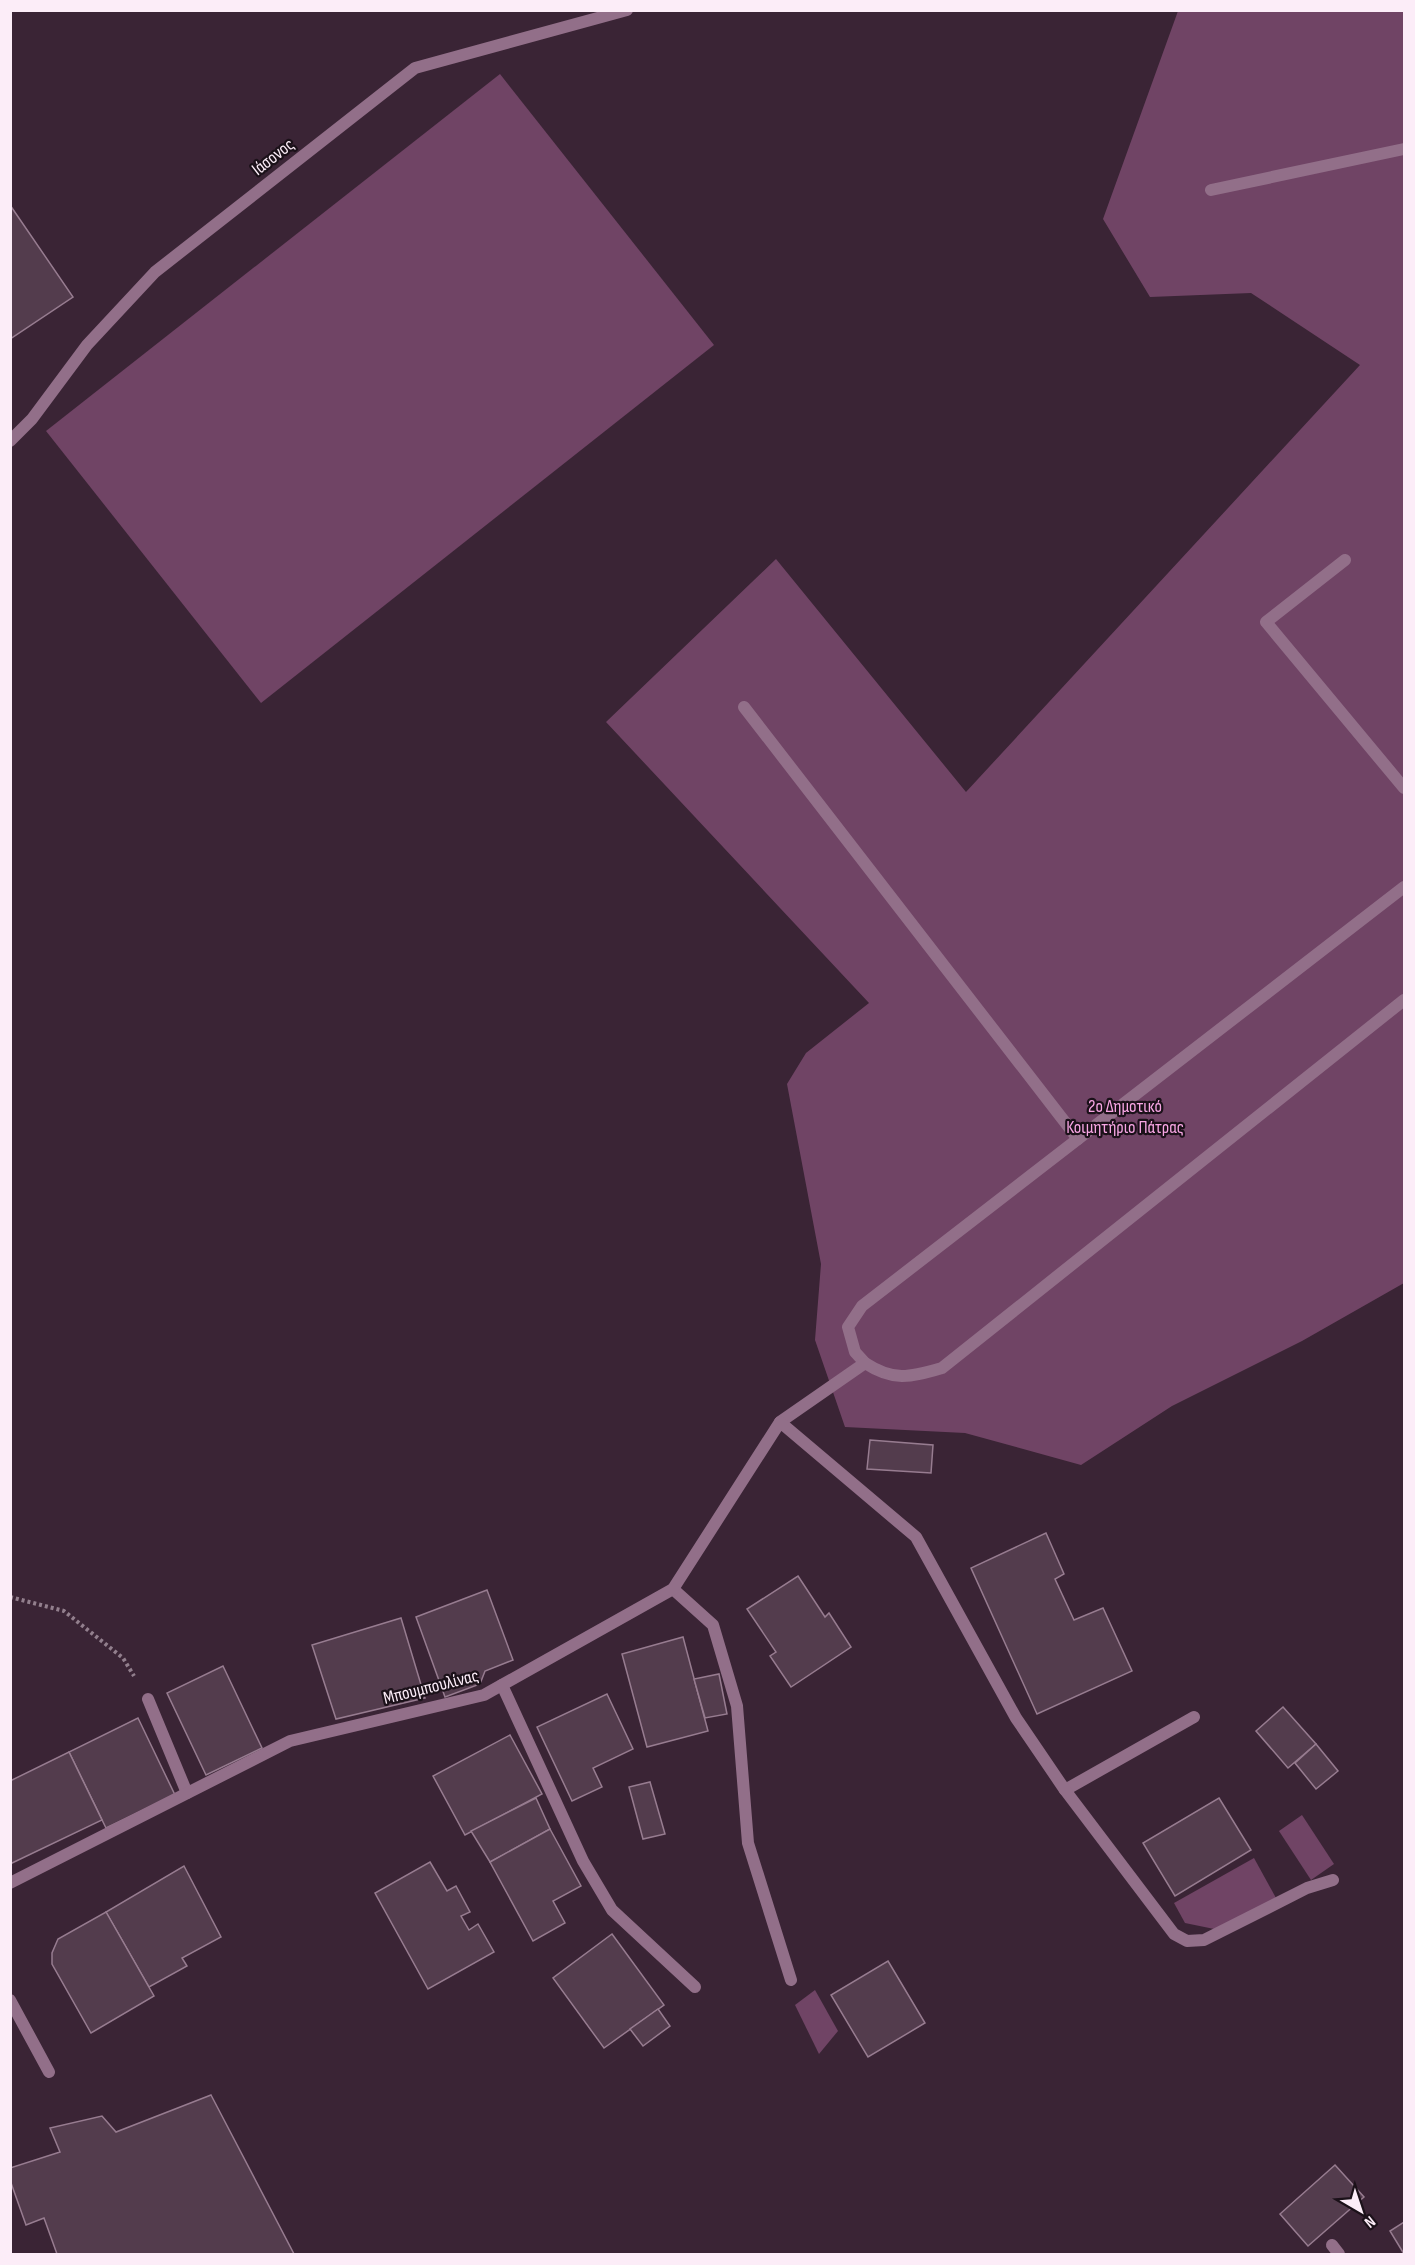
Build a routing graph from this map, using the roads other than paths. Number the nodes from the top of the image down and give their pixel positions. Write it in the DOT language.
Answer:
graph roads {
  1 [pos="627,10"];
  2 [pos="1404,149"];
  3 [pos="1211,190"];
  4 [pos="10,441"];
  5 [pos="1346,560"];
  6 [pos="744,707"];
  7 [pos="1404,788"];
  8 [pos="1404,887"];
  9 [pos="1404,1000"];
  10 [pos="1078,1139"];
  11 [pos="865,1364"];
  12 [pos="780,1422"];
  13 [pos="673,1589"];
  14 [pos="502,1685"];
  15 [pos="148,1699"];
  16 [pos="1194,1717"];
  17 [pos="1065,1790"];
  18 [pos="187,1793"];
  19 [pos="1333,1880"];
  20 [pos="10,1883"];
  21 [pos="791,1980"];
  22 [pos="695,1987"];
  23 [pos="10,2000"];
  24 [pos="49,2072"];
  1 -- 4 [label="street, Ιάσονος"];
  2 -- 3 [label="street"];
  5 -- 7 [label="street"];
  6 -- 10 [label="street"];
  8 -- 10 [label="street"];
  9 -- 11 [label="street"];
  10 -- 11 [label="street"];
  11 -- 12 [label="street"];
  12 -- 13 [label="street, Μπουμπουλίνας"];
  12 -- 17 [label="street"];
  13 -- 14 [label="street, Μπουμπουλίνας"];
  13 -- 21 [label="street"];
  14 -- 18 [label="street, Μπουμπουλίνας"];
  14 -- 22 [label="street"];
  15 -- 18 [label="street"];
  16 -- 17 [label="street"];
  17 -- 19 [label="street"];
  18 -- 20 [label="street, Μπουμπουλίνας"];
  23 -- 24 [label="street"];
}
